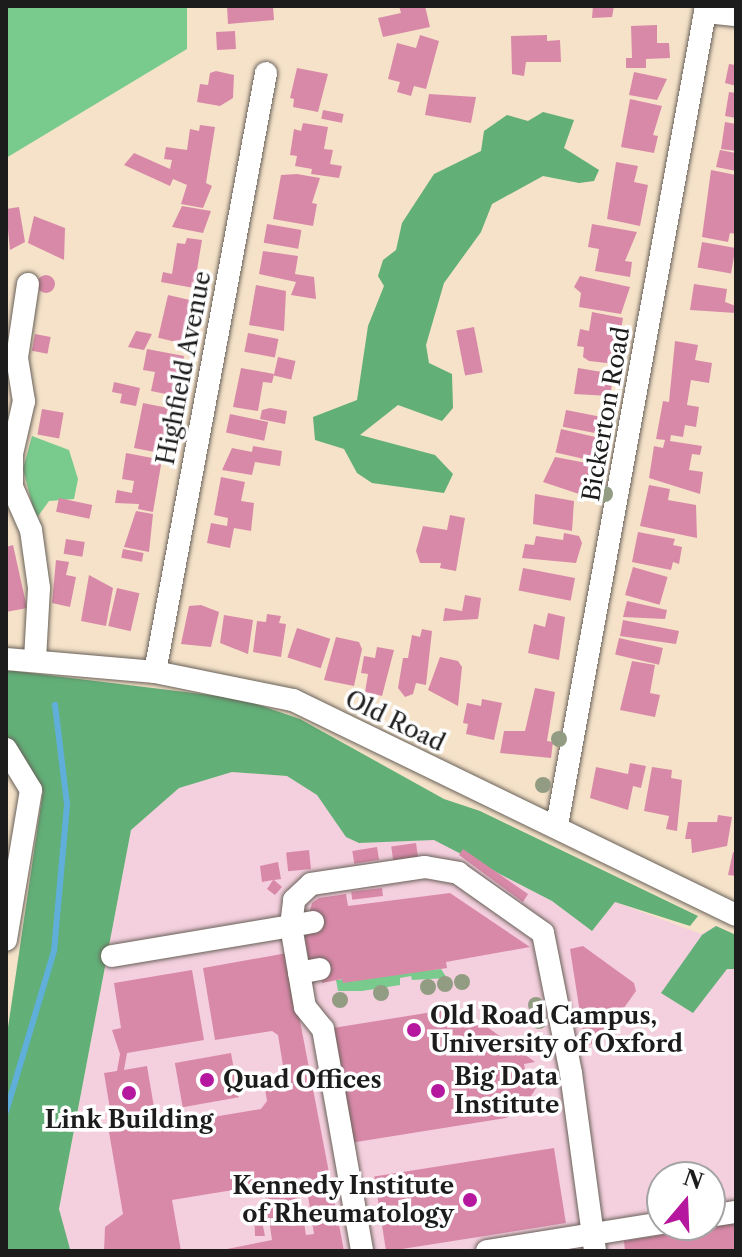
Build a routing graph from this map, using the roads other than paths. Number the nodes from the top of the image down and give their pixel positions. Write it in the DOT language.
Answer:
graph roads {
  1 [pos="736,15"];
  2 [pos="266,73"];
  3 [pos="28,284"];
  4 [pos="6,659"];
  5 [pos="35,660"];
  6 [pos="155,672"];
  7 [pos="6,749"];
  8 [pos="557,825"];
  9 [pos="736,915"];
  10 [pos="302,924"];
  11 [pos="6,940"];
  12 [pos="112,956"];
  13 [pos="646,1227"];
  14 [pos="593,1242"];
  15 [pos="362,1251"];
  16 [pos="487,1251"];
  1 -- 8 [label="street, Bickerton Road"];
  2 -- 6 [label="street, Highfield Avenue"];
  3 -- 5 [label="street"];
  4 -- 5 [label="street, Old Road"];
  5 -- 6 [label="street, Old Road"];
  6 -- 8 [label="street, Old Road"];
  7 -- 11 [label="street"];
  8 -- 9 [label="street, Old Road"];
  10 -- 12 [label="street"];
  10 -- 14 [label="street"];
  10 -- 15 [label="street"];
  13 -- 14 [label="street"];
  14 -- 16 [label="street"];
}
